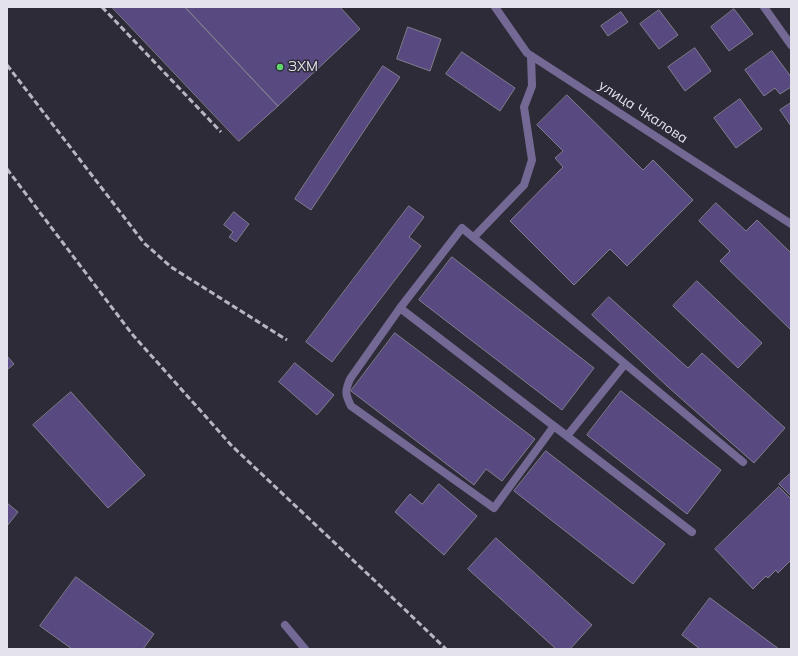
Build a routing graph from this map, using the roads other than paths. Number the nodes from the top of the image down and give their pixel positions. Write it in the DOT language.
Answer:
graph roads {
  1 [pos="495,7"];
  2 [pos="764,7"];
  3 [pos="791,45"];
  4 [pos="532,56"];
  5 [pos="791,224"];
  6 [pos="474,237"];
  7 [pos="400,308"];
  8 [pos="625,364"];
  9 [pos="554,426"];
  10 [pos="567,436"];
  11 [pos="743,462"];
  12 [pos="692,532"];
  13 [pos="285,625"];
  14 [pos="305,649"];
  1 -- 4 [label="street, улица Чкалова"];
  2 -- 3 [label="street"];
  4 -- 5 [label="street, улица Чкалова"];
  4 -- 6 [label="street"];
  6 -- 7 [label="street"];
  6 -- 8 [label="street"];
  7 -- 9 [label="street"];
  7 -- 9 [label="street"];
  8 -- 10 [label="street"];
  8 -- 11 [label="street"];
  9 -- 10 [label="street"];
  10 -- 12 [label="street"];
  13 -- 14 [label="street"];
}
